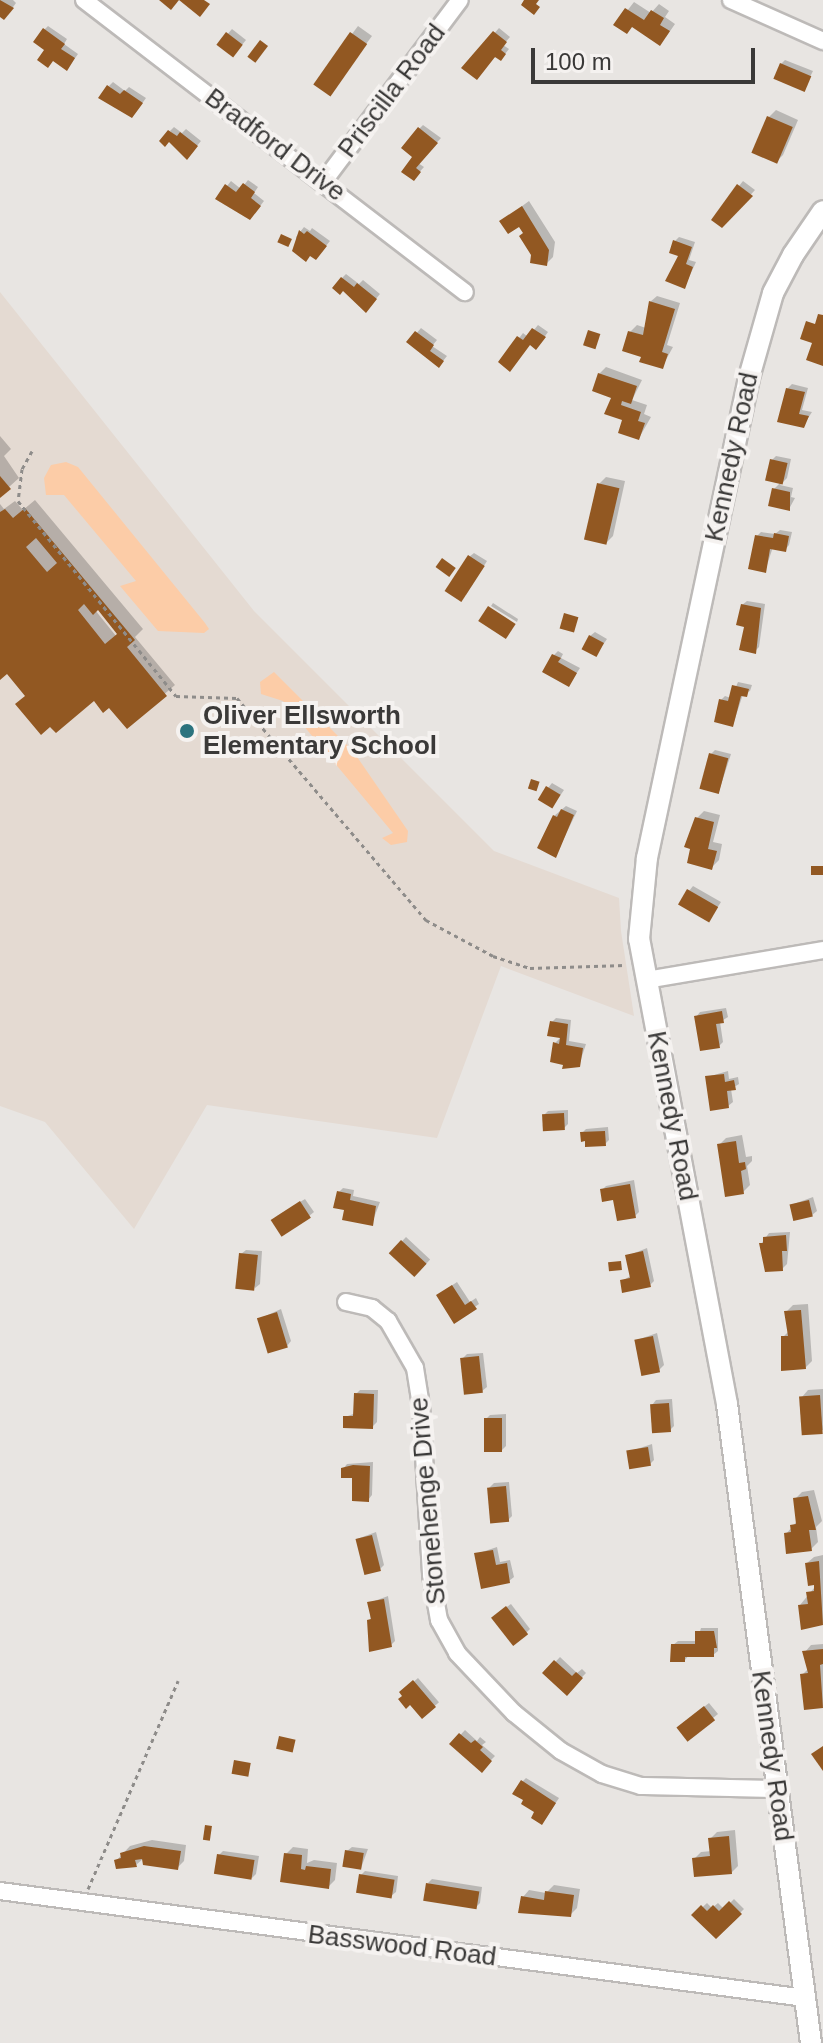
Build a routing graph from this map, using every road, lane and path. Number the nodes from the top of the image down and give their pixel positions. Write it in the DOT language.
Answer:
graph roads {
  1 [pos="84,0"];
  2 [pos="460,0"];
  3 [pos="731,0"];
  4 [pos="823,41"];
  5 [pos="324,181"];
  6 [pos="823,211"];
  7 [pos="465,292"];
  8 [pos="32,451"];
  9 [pos="823,950"];
  10 [pos="644,970"];
  11 [pos="346,1302"];
  12 [pos="178,1681"];
  13 [pos="776,1789"];
  14 [pos="0,1892"];
  15 [pos="83,1904"];
  16 [pos="805,1998"];
  17 [pos="811,2043"];
  1 -- 5 [label="street, Bradford Drive"];
  2 -- 5 [label="street, Priscilla Road"];
  3 -- 4 [label="street"];
  5 -- 7 [label="street, Bradford Drive"];
  6 -- 10 [label="street, Kennedy Road"];
  8 -- 10 [label="path"];
  9 -- 10 [label="street"];
  10 -- 13 [label="street, Kennedy Road"];
  11 -- 13 [label="street, Stonehenge Drive"];
  12 -- 15 [label="path"];
  13 -- 16 [label="street, Kennedy Road"];
  14 -- 15 [label="street, Basswood Road"];
  15 -- 16 [label="street, Basswood Road"];
  16 -- 17 [label="street, Kennedy Road"];
}
